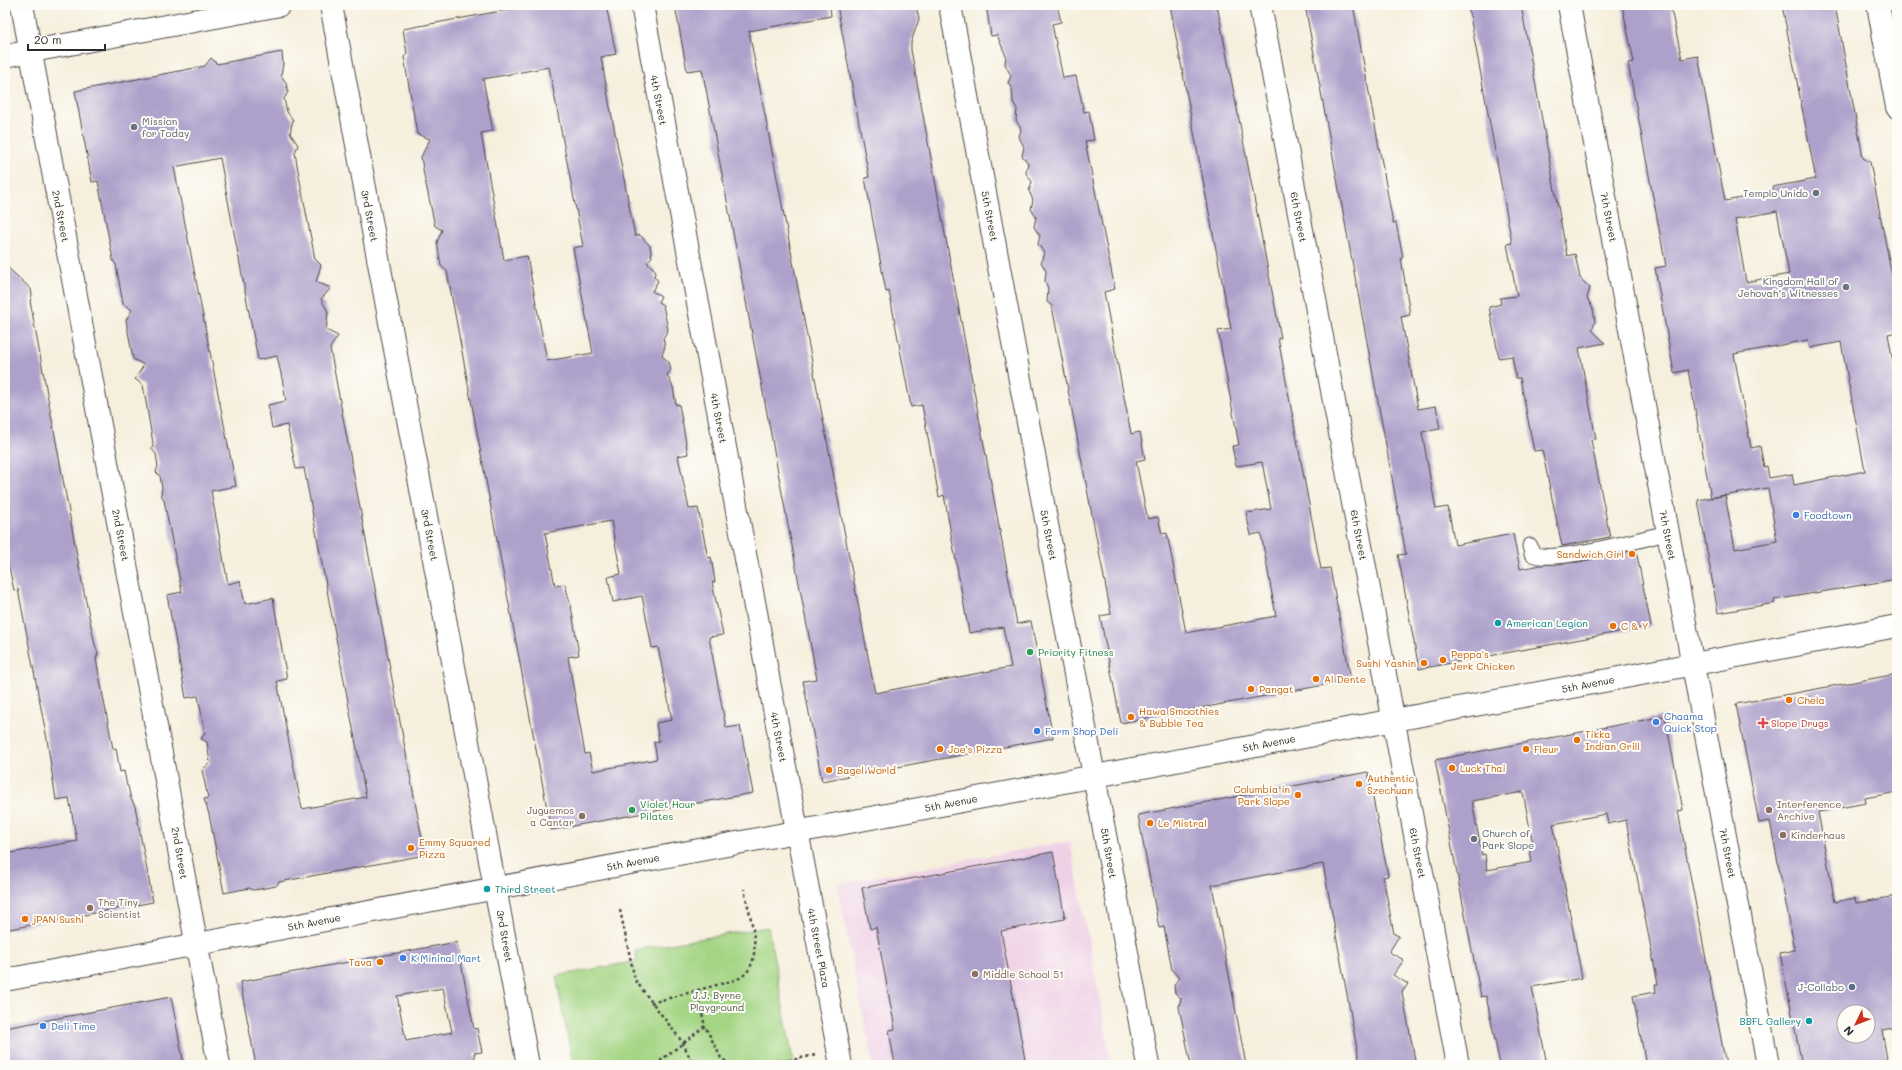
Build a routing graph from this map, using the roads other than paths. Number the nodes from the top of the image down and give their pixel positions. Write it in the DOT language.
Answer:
graph roads {
  1 [pos="22,5"];
  2 [pos="280,5"];
  3 [pos="331,5"];
  4 [pos="642,5"];
  5 [pos="950,5"];
  6 [pos="1260,5"];
  7 [pos="1569,5"];
  8 [pos="1878,5"];
  9 [pos="30,51"];
  10 [pos="5,56"];
  11 [pos="1897,107"];
  12 [pos="1668,533"];
  13 [pos="1530,546"];
  14 [pos="1897,626"];
  15 [pos="1693,664"];
  16 [pos="1393,720"];
  17 [pos="1094,776"];
  18 [pos="797,832"];
  19 [pos="496,888"];
  20 [pos="197,944"];
  21 [pos="5,980"];
  22 [pos="839,1058"];
  23 [pos="219,1065"];
  24 [pos="528,1065"];
  25 [pos="1148,1065"];
  26 [pos="1458,1065"];
  27 [pos="1768,1065"];
  1 -- 9 [label="street, 2nd Street"];
  2 -- 9 [label="street"];
  3 -- 19 [label="street, 3rd Street"];
  4 -- 18 [label="street, 4th Street"];
  5 -- 17 [label="street, 5th Street"];
  6 -- 16 [label="street, 6th Street"];
  7 -- 12 [label="street, 7th Street"];
  8 -- 11 [label="street"];
  9 -- 10 [label="street"];
  9 -- 20 [label="street, 2nd Street"];
  12 -- 13 [label="lane"];
  12 -- 15 [label="street, 7th Street"];
  14 -- 15 [label="street, 5th Avenue"];
  15 -- 16 [label="street, 5th Avenue"];
  15 -- 27 [label="street, 7th Street"];
  16 -- 17 [label="street, 5th Avenue"];
  16 -- 26 [label="street, 6th Street"];
  17 -- 18 [label="street, 5th Avenue"];
  17 -- 25 [label="street, 5th Street"];
  18 -- 19 [label="street, 5th Avenue"];
  18 -- 22 [label="street, 4th Street Plaza"];
  19 -- 20 [label="street, 5th Avenue"];
  19 -- 24 [label="street, 3rd Street"];
  20 -- 21 [label="street, 5th Avenue"];
  20 -- 23 [label="street, 2nd Street"];
}
